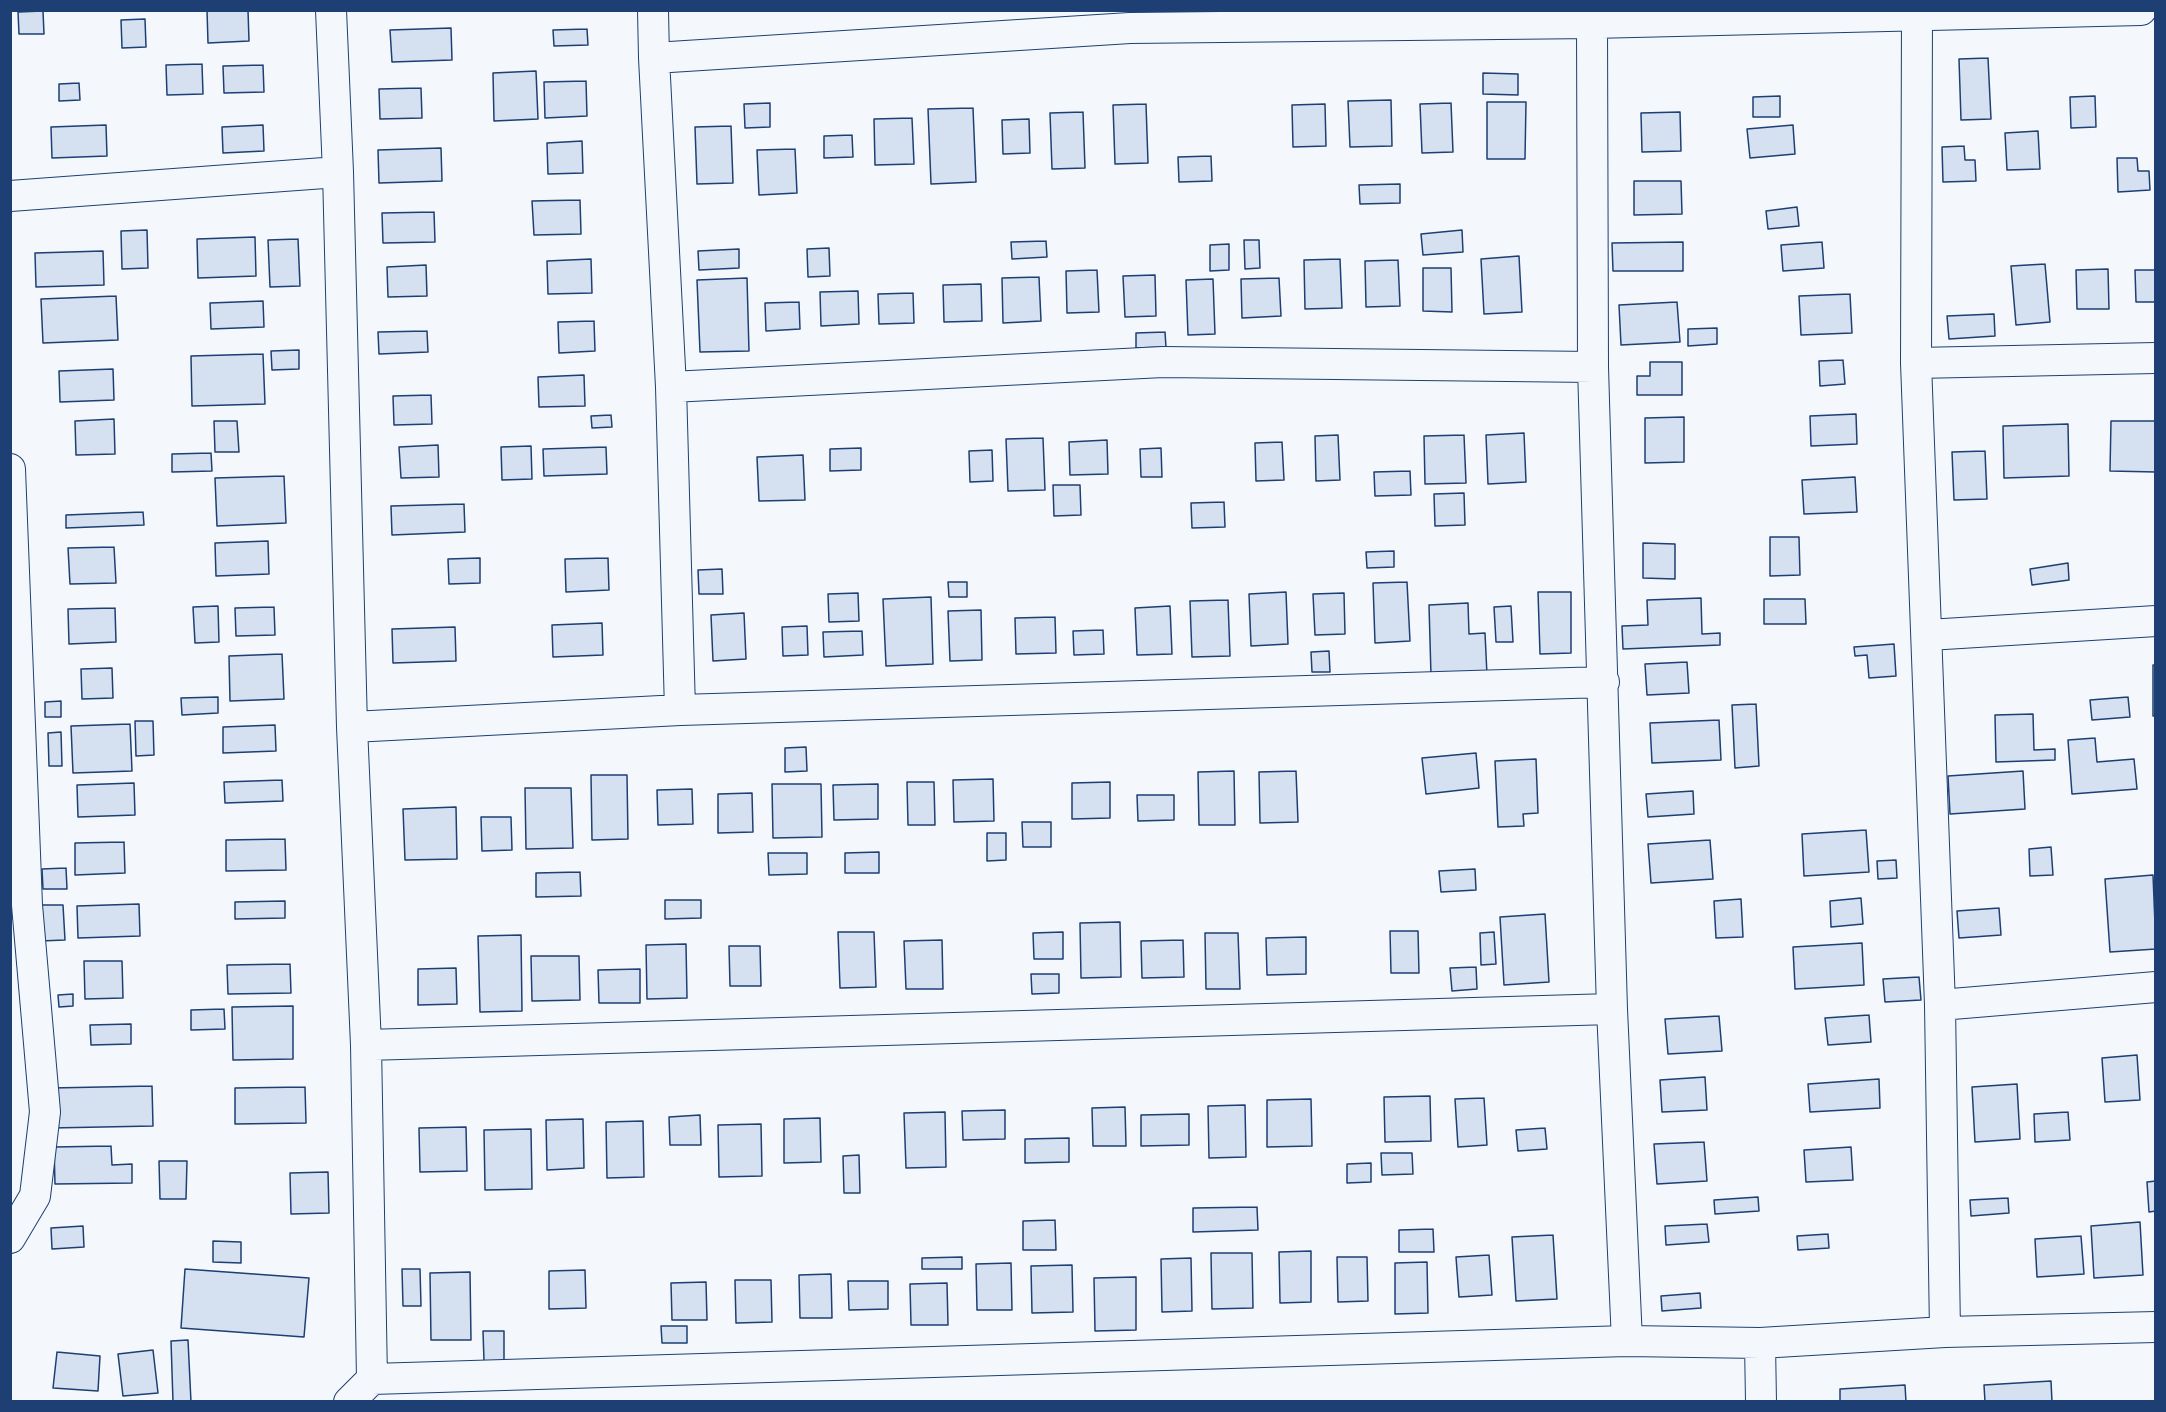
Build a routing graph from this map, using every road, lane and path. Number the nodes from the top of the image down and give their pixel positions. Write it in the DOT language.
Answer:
graph roads {
  1 [pos="331,10"];
  2 [pos="653,10"];
  3 [pos="2141,10"];
  4 [pos="1917,14"];
  5 [pos="1592,23"];
  6 [pos="654,58"];
  7 [pos="338,172"];
  8 [pos="10,196"];
  9 [pos="2156,358"];
  10 [pos="1916,363"];
  11 [pos="1593,367"];
  12 [pos="671,387"];
  13 [pos="10,469"];
  14 [pos="2156,621"];
  15 [pos="1928,635"];
  16 [pos="1604,682"];
  17 [pos="680,710"];
  18 [pos="352,727"];
  19 [pos="2156,987"];
  20 [pos="1940,1005"];
  21 [pos="1612,1009"];
  22 [pos="366,1045"];
  23 [pos="10,1238"];
  24 [pos="2156,1327"];
  25 [pos="1945,1332"];
  26 [pos="1627,1341"];
  27 [pos="1760,1343"];
  28 [pos="372,1379"];
  29 [pos="349,1401"];
  30 [pos="1761,1401"];
  1 -- 7 [label="street"];
  2 -- 6 [label="street"];
  3 -- 4 [label="street"];
  4 -- 5 [label="street"];
  4 -- 10 [label="street"];
  5 -- 6 [label="street"];
  5 -- 11 [label="street"];
  6 -- 12 [label="street"];
  7 -- 8 [label="street"];
  7 -- 18 [label="street"];
  9 -- 10 [label="street"];
  10 -- 15 [label="street"];
  11 -- 12 [label="street"];
  11 -- 16 [label="street"];
  12 -- 17 [label="street"];
  13 -- 23 [label="street"];
  14 -- 15 [label="street"];
  15 -- 20 [label="street"];
  16 -- 17 [label="street"];
  16 -- 21 [label="street"];
  17 -- 18 [label="street"];
  18 -- 22 [label="street"];
  19 -- 20 [label="street"];
  20 -- 25 [label="street"];
  21 -- 22 [label="street"];
  21 -- 26 [label="street"];
  22 -- 28 [label="street"];
  24 -- 25 [label="street"];
  25 -- 27 [label="street"];
  26 -- 27 [label="street"];
  26 -- 28 [label="street"];
  27 -- 30 [label="street"];
  28 -- 29 [label="street"];
}
